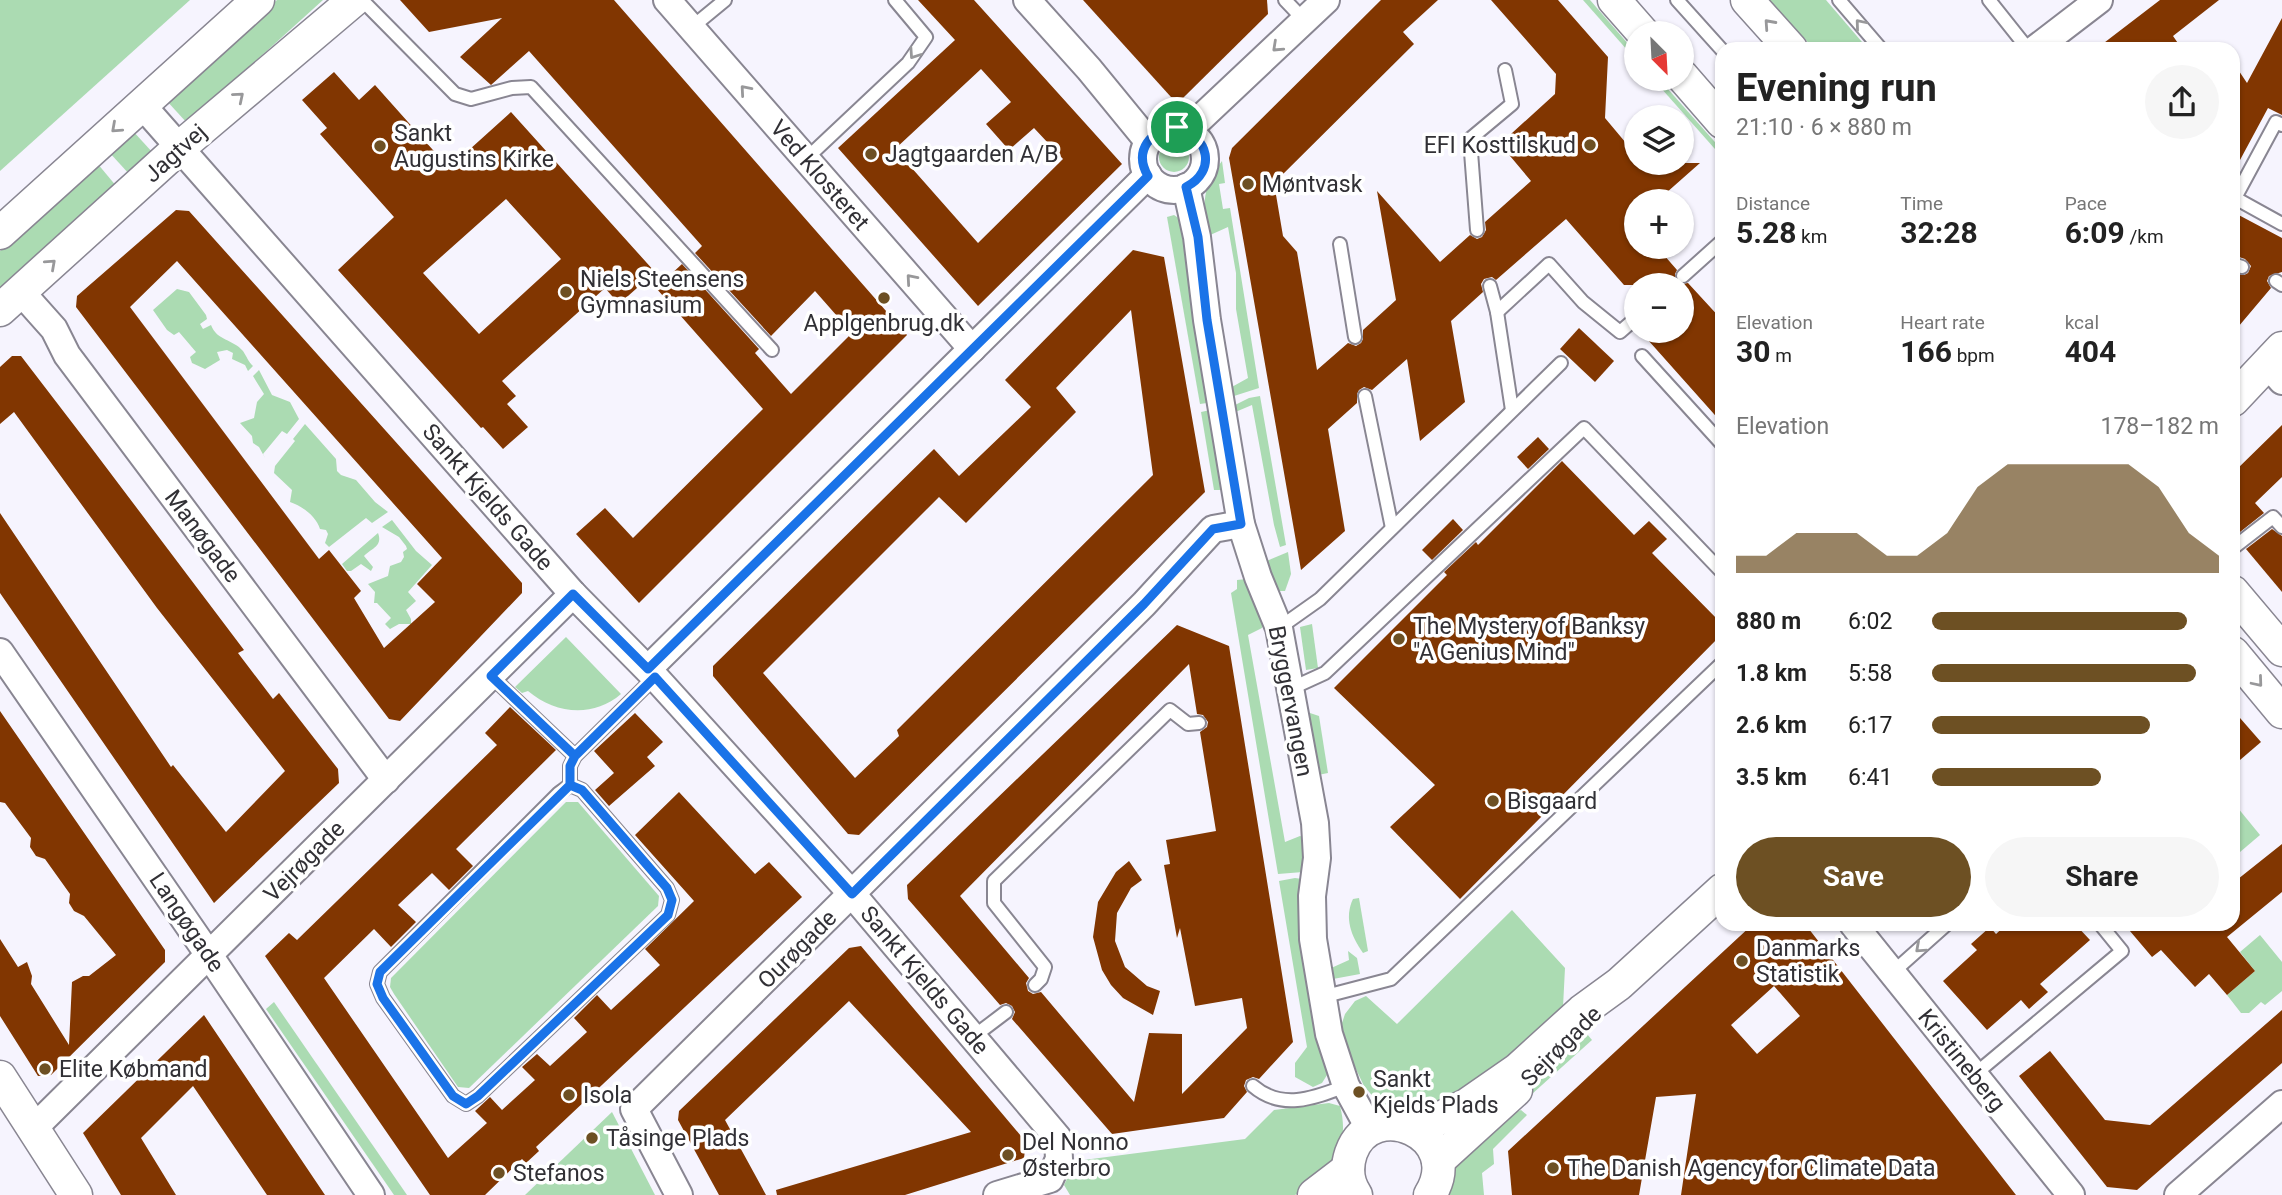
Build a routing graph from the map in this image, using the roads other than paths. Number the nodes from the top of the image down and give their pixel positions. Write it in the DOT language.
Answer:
graph roads {
  1 [pos="258,0"];
  2 [pos="354,0"];
  3 [pos="362,0"];
  4 [pos="667,0"];
  5 [pos="724,0"];
  6 [pos="895,0"];
  7 [pos="1027,0"];
  8 [pos="1285,0"];
  9 [pos="1326,0"];
  10 [pos="1614,0"];
  11 [pos="1677,0"];
  12 [pos="1747,0"];
  13 [pos="1839,0"];
  14 [pos="1989,0"];
  15 [pos="2099,0"];
  16 [pos="1305,21"];
  17 [pos="1632,21"];
  18 [pos="691,28"];
  19 [pos="1715,42"];
  20 [pos="1785,42"];
  21 [pos="1875,42"];
  22 [pos="2022,42"];
  23 [pos="2044,42"];
  24 [pos="1505,70"];
  25 [pos="1694,90"];
  26 [pos="142,105"];
  27 [pos="1715,114"];
  28 [pos="2282,125"];
  29 [pos="1188,130"];
  30 [pos="1148,141"];
  31 [pos="179,148"];
  32 [pos="806,159"];
  33 [pos="1148,176"];
  34 [pos="1186,187"];
  35 [pos="2240,189"];
  36 [pos="2240,201"];
  37 [pos="2282,224"];
  38 [pos="1476,230"];
  39 [pos="0,233"];
  40 [pos="1340,244"];
  41 [pos="1715,247"];
  42 [pos="1686,273"];
  43 [pos="1490,285"];
  44 [pos="10,301"];
  45 [pos="1497,312"];
  46 [pos="1624,328"];
  47 [pos="1355,337"];
  48 [pos="972,349"];
  49 [pos="772,350"];
  50 [pos="1642,356"];
  51 [pos="1561,363"];
  52 [pos="2277,364"];
  53 [pos="2240,394"];
  54 [pos="1365,396"];
  55 [pos="1512,410"];
  56 [pos="1715,436"];
  57 [pos="1241,524"];
  58 [pos="2282,527"];
  59 [pos="1392,528"];
  60 [pos="2240,543"];
  61 [pos="1715,565"];
  62 [pos="573,594"];
  63 [pos="2240,600"];
  64 [pos="1279,628"];
  65 [pos="2282,650"];
  66 [pos="0,652"];
  67 [pos="2240,661"];
  68 [pos="1715,670"];
  69 [pos="651,673"];
  70 [pos="491,676"];
  71 [pos="1290,689"];
  72 [pos="2282,712"];
  73 [pos="1199,723"];
  74 [pos="575,756"];
  75 [pos="386,780"];
  76 [pos="570,785"];
  77 [pos="852,894"];
  78 [pos="1715,896"];
  79 [pos="1859,931"];
  80 [pos="1939,931"];
  81 [pos="2106,931"];
  82 [pos="209,955"];
  83 [pos="1892,973"];
  84 [pos="1619,984"];
  85 [pos="1035,985"];
  86 [pos="1322,997"];
  87 [pos="1006,1012"];
  88 [pos="973,1037"];
  89 [pos="1974,1074"];
  90 [pos="0,1076"];
  91 [pos="1253,1086"];
  92 [pos="1346,1086"];
  93 [pos="2282,1104"];
  94 [pos="34,1128"];
  95 [pos="1370,1130"];
  96 [pos="1417,1130"];
  97 [pos="1438,1161"];
  98 [pos="1352,1182"];
  99 [pos="1431,1194"];
  100 [pos="76,1195"];
  101 [pos="371,1195"];
  102 [pos="680,1195"];
  103 [pos="997,1195"];
  104 [pos="1314,1195"];
  105 [pos="2071,1195"];
  106 [pos="2178,1195"];
  1 -- 26 [label="street"];
  31 -- 2 [label="street, Jagtvej, one-way"];
  3 -- 49 [label="lane"];
  4 -- 18 [label="street, Ved Klosteret"];
  5 -- 18 [label="lane"];
  6 -- 32 [label="lane, one-way"];
  7 -- 30 [label="street"];
  8 -- 16 [label="lane"];
  9 -- 16 [label="street"];
  10 -- 17 [label="street"];
  11 -- 19 [label="lane"];
  20 -- 12 [label="street, one-way"];
  21 -- 13 [label="lane, one-way"];
  14 -- 22 [label="lane"];
  15 -- 23 [label="street"];
  16 -- 29 [label="street, one-way"];
  32 -- 18 [label="street, Ved Klosteret, one-way"];
  24 -- 38 [label="lane"];
  25 -- 27 [label="street"];
  26 -- 31 [label="street, Sankt Kjelds Gade"];
  26 -- 39 [label="street, one-way"];
  28 -- 35 [label="lane"];
  29 -- 30 [label="street"];
  29 -- 34 [label="street"];
  30 -- 33 [label="street"];
  44 -- 31 [label="street, Jagtvej, one-way"];
  31 -- 62 [label="street, Sankt Kjelds Gade"];
  48 -- 32 [label="street, Ved Klosteret, one-way"];
  33 -- 34 [label="street"];
  33 -- 48 [label="street"];
  34 -- 57 [label="street, Bryggervangen"];
  36 -- 37 [label="lane"];
  40 -- 47 [label="lane"];
  41 -- 42 [label="lane"];
  43 -- 45 [label="lane"];
  44 -- 75 [label="street, Manøgade"];
  45 -- 46 [label="lane"];
  45 -- 55 [label="lane"];
  48 -- 69 [label="street"];
  50 -- 56 [label="lane"];
  51 -- 55 [label="lane"];
  52 -- 53 [label="street"];
  54 -- 59 [label="lane"];
  55 -- 59 [label="lane"];
  57 -- 64 [label="street, Bryggervangen"];
  57 -- 77 [label="street, Ourøgade"];
  58 -- 60 [label="lane"];
  59 -- 64 [label="lane"];
  61 -- 71 [label="lane"];
  62 -- 69 [label="street, Sankt Kjelds Gade"];
  62 -- 70 [label="street, Vejrøgade"];
  63 -- 65 [label="street"];
  64 -- 71 [label="street, Bryggervangen"];
  66 -- 82 [label="street, Langøgade"];
  67 -- 72 [label="street, one-way"];
  68 -- 86 [label="lane"];
  69 -- 74 [label="lane"];
  69 -- 77 [label="street, Sankt Kjelds Gade"];
  70 -- 74 [label="lane"];
  70 -- 75 [label="street, Vejrøgade"];
  71 -- 86 [label="street, Bryggervangen"];
  73 -- 85 [label="lane"];
  74 -- 76 [label="lane"];
  75 -- 82 [label="street, Vejrøgade"];
  76 -- 76 [label="lane"];
  77 -- 88 [label="street, Sankt Kjelds Gade"];
  77 -- 102 [label="street, Ourøgade"];
  78 -- 84 [label="street, Sejrøgade"];
  79 -- 83 [label="street, Kristineberg"];
  80 -- 83 [label="lane, one-way"];
  81 -- 89 [label="lane"];
  82 -- 94 [label="street, Vejrøgade"];
  82 -- 101 [label="street, Langøgade"];
  83 -- 89 [label="street, Kristineberg"];
  84 -- 96 [label="street, Sejrøgade"];
  84 -- 97 [label="street, Sejrøgade"];
  86 -- 92 [label="street, Bryggervangen"];
  87 -- 88 [label="lane"];
  88 -- 103 [label="street, Sankt Kjelds Gade"];
  89 -- 105 [label="street, Kristineberg"];
  90 -- 94 [label="street"];
  91 -- 92 [label="lane"];
  92 -- 95 [label="street, Bryggervangen"];
  93 -- 106 [label="street"];
  94 -- 100 [label="street"];
  95 -- 96 [label="street"];
  95 -- 98 [label="street"];
  96 -- 97 [label="street"];
  97 -- 99 [label="street"];
  98 -- 104 [label="street"];
}
